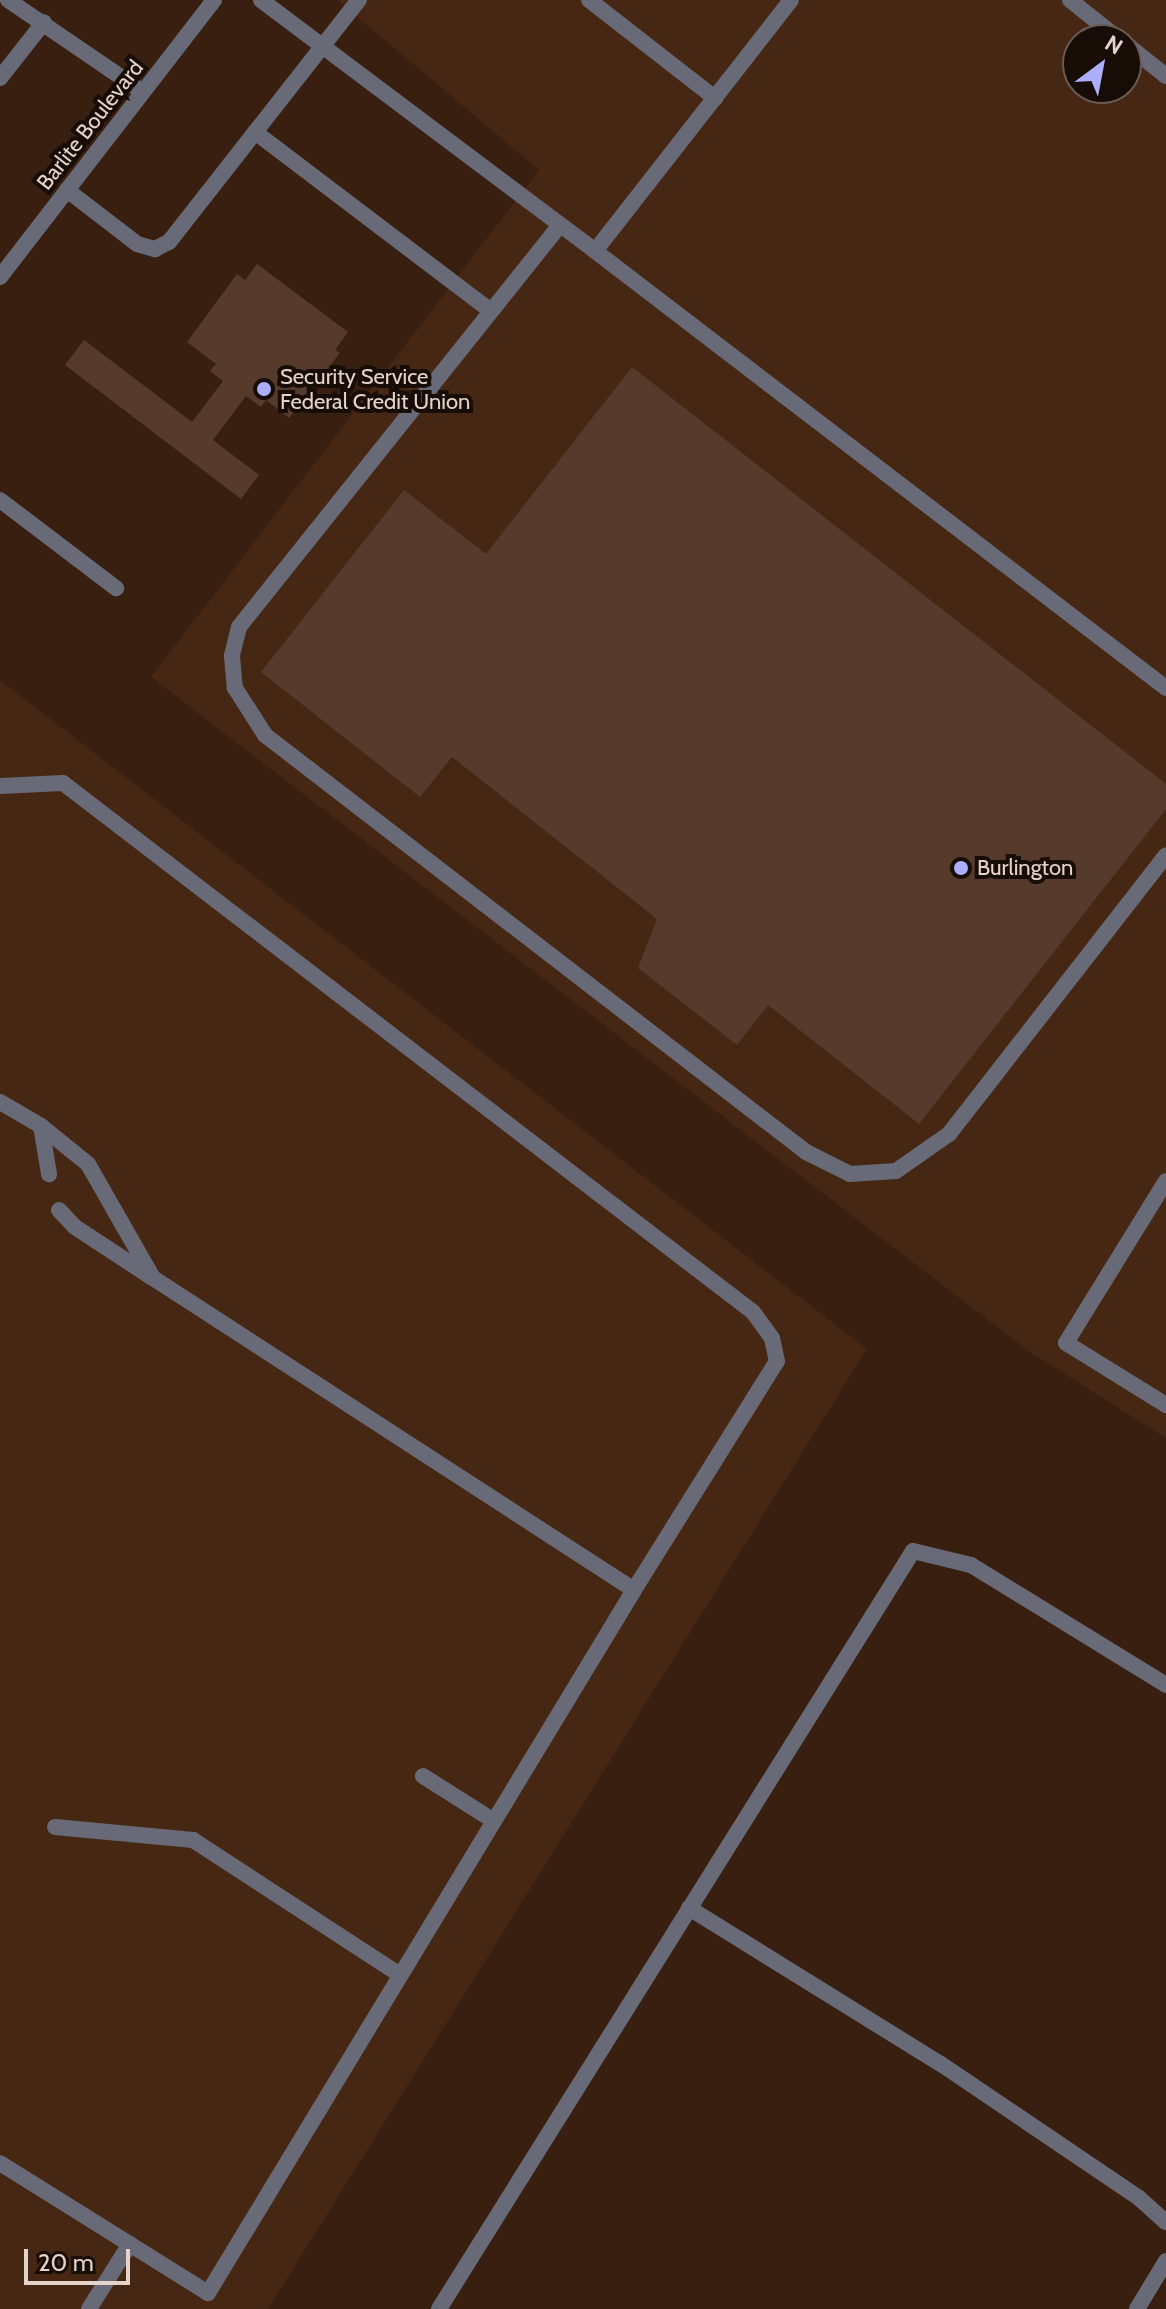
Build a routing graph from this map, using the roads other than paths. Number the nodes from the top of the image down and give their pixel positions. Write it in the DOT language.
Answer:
graph roads {
  1 [pos="8,0"];
  2 [pos="214,0"];
  3 [pos="261,0"];
  4 [pos="359,0"];
  5 [pos="589,0"];
  6 [pos="791,0"];
  7 [pos="1070,0"];
  8 [pos="44,22"];
  9 [pos="1100,24"];
  10 [pos="322,46"];
  11 [pos="1142,57"];
  12 [pos="1166,76"];
  13 [pos="0,78"];
  14 [pos="143,92"];
  15 [pos="715,98"];
  16 [pos="255,132"];
  17 [pos="67,190"];
  18 [pos="560,225"];
  19 [pos="595,251"];
  20 [pos="0,277"];
  21 [pos="491,311"];
  22 [pos="0,500"];
  23 [pos="116,588"];
  24 [pos="1166,688"];
  25 [pos="0,777"];
  26 [pos="21,785"];
  27 [pos="0,786"];
  28 [pos="1166,855"];
  29 [pos="0,1102"];
  30 [pos="41,1126"];
  31 [pos="49,1174"];
  32 [pos="1166,1181"];
  33 [pos="59,1210"];
  34 [pos="153,1278"];
  35 [pos="1166,1405"];
  36 [pos="634,1590"];
  37 [pos="1166,1685"];
  38 [pos="423,1776"];
  39 [pos="494,1821"];
  40 [pos="55,1827"];
  41 [pos="689,1908"];
  42 [pos="400,1975"];
  43 [pos="0,2163"];
  44 [pos="1166,2222"];
  45 [pos="130,2244"];
  46 [pos="1166,2261"];
  47 [pos="89,2309"];
  48 [pos="439,2309"];
  49 [pos="1137,2309"];
  1 -- 8 [label="street"];
  2 -- 14 [label="street, Barlite Boulevard"];
  3 -- 10 [label="street"];
  4 -- 10 [label="street"];
  5 -- 15 [label="street"];
  6 -- 15 [label="street"];
  7 -- 9 [label="street"];
  8 -- 13 [label="street"];
  8 -- 14 [label="street"];
  10 -- 16 [label="street"];
  10 -- 18 [label="street"];
  11 -- 12 [label="street"];
  14 -- 17 [label="street, Barlite Boulevard"];
  15 -- 19 [label="street"];
  16 -- 17 [label="street"];
  16 -- 21 [label="street"];
  17 -- 20 [label="street, Barlite Boulevard"];
  18 -- 19 [label="street"];
  18 -- 21 [label="street"];
  19 -- 24 [label="street"];
  21 -- 28 [label="street"];
  22 -- 23 [label="street"];
  25 -- 26 [label="street"];
  26 -- 27 [label="street"];
  26 -- 36 [label="street"];
  29 -- 30 [label="street"];
  30 -- 31 [label="street"];
  30 -- 34 [label="street"];
  32 -- 35 [label="street"];
  33 -- 34 [label="street"];
  34 -- 36 [label="street"];
  36 -- 39 [label="street"];
  37 -- 41 [label="street"];
  38 -- 39 [label="street"];
  39 -- 42 [label="street"];
  40 -- 42 [label="street"];
  41 -- 44 [label="street"];
  41 -- 48 [label="street"];
  42 -- 45 [label="street"];
  43 -- 45 [label="street"];
  45 -- 47 [label="street"];
  46 -- 49 [label="street"];
}
